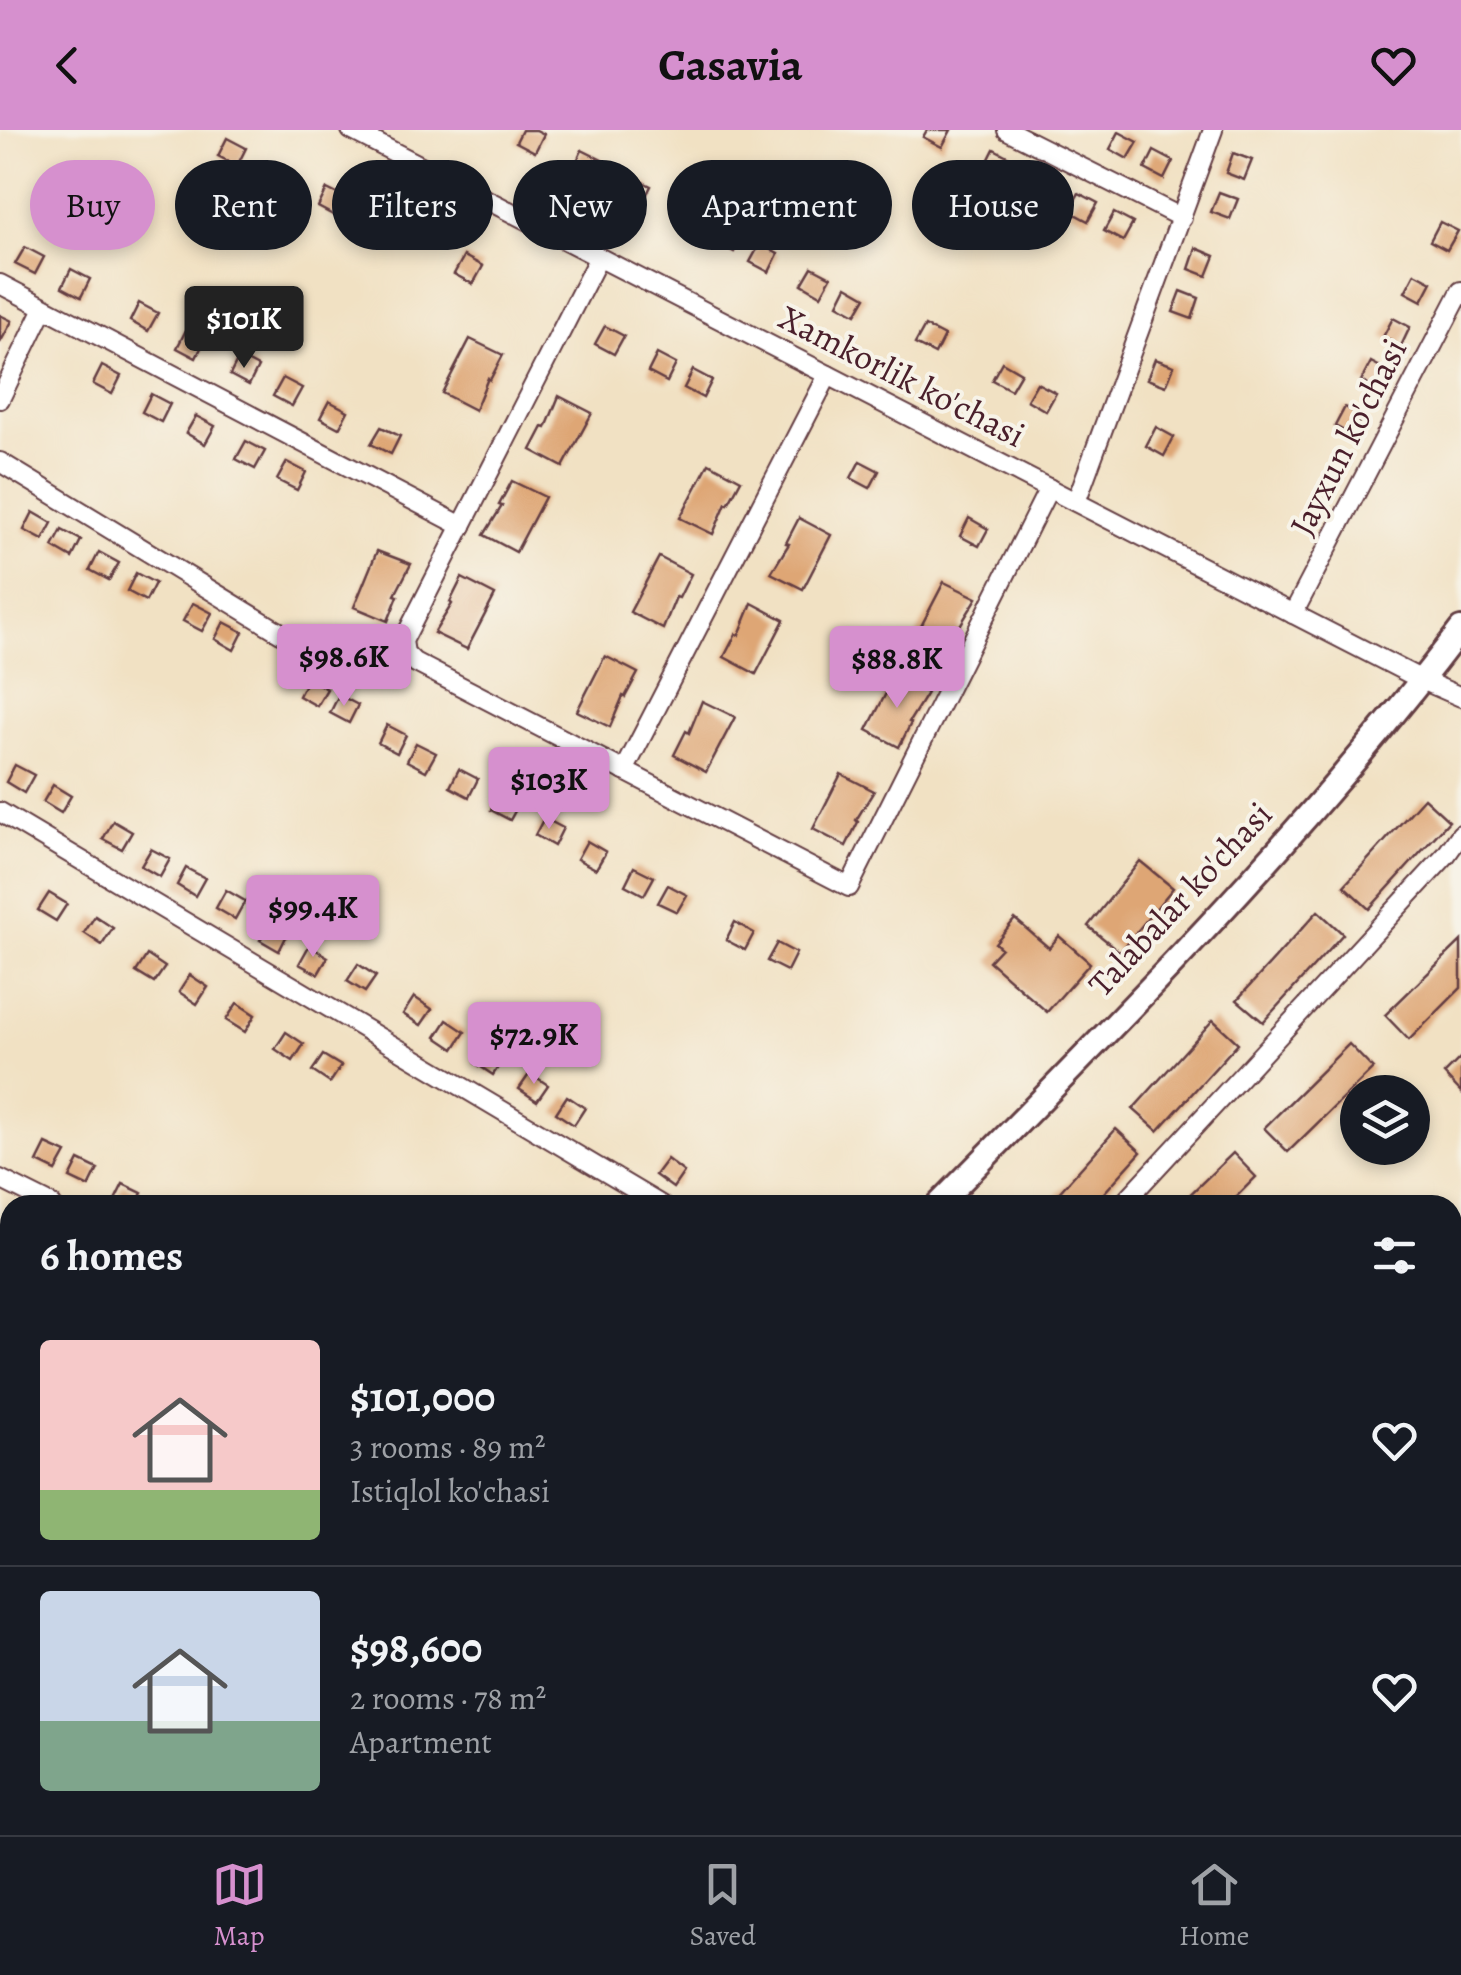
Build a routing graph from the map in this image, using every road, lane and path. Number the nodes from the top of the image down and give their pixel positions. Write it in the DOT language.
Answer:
graph roads {
  1 [pos="351,130"];
  2 [pos="1007,130"];
  3 [pos="1213,130"];
  4 [pos="1182,218"];
  5 [pos="599,257"];
  6 [pos="0,284"];
  7 [pos="1461,291"];
  8 [pos="44,308"];
  9 [pos="828,375"];
  10 [pos="0,399"];
  11 [pos="0,462"];
  12 [pos="1049,488"];
  13 [pos="1076,502"];
  14 [pos="462,526"];
  15 [pos="1293,614"];
  16 [pos="1461,629"];
  17 [pos="281,633"];
  18 [pos="1422,680"];
  19 [pos="1461,697"];
  20 [pos="624,771"];
  21 [pos="0,812"];
  22 [pos="1461,834"];
  23 [pos="1446,855"];
  24 [pos="1461,871"];
  25 [pos="0,1179"];
  26 [pos="32,1195"];
  27 [pos="644,1195"];
  28 [pos="948,1195"];
  29 [pos="1131,1195"];
  1 -- 5 [label="street, Xamkorlik ko'chasi"];
  2 -- 4 [label="street"];
  3 -- 4 [label="street"];
  4 -- 13 [label="street"];
  5 -- 9 [label="street, Xamkorlik ko'chasi"];
  5 -- 14 [label="street"];
  6 -- 8 [label="street"];
  7 -- 15 [label="street, Jayxun ko'chasi"];
  8 -- 10 [label="street"];
  8 -- 14 [label="street"];
  9 -- 12 [label="street, Xamkorlik ko'chasi"];
  9 -- 20 [label="street"];
  11 -- 17 [label="street"];
  12 -- 13 [label="street, Xamkorlik ko'chasi"];
  12 -- 20 [label="street"];
  13 -- 15 [label="street, Xamkorlik ko'chasi"];
  14 -- 20 [label="street"];
  15 -- 18 [label="street, Xamkorlik ko'chasi"];
  16 -- 18 [label="street, Talabalar ko'chasi"];
  18 -- 19 [label="street, Xamkorlik ko'chasi"];
  18 -- 28 [label="street, Talabalar ko'chasi"];
  21 -- 27 [label="street"];
  22 -- 23 [label="street"];
  23 -- 24 [label="street"];
  23 -- 29 [label="street"];
  25 -- 26 [label="street"];
}
